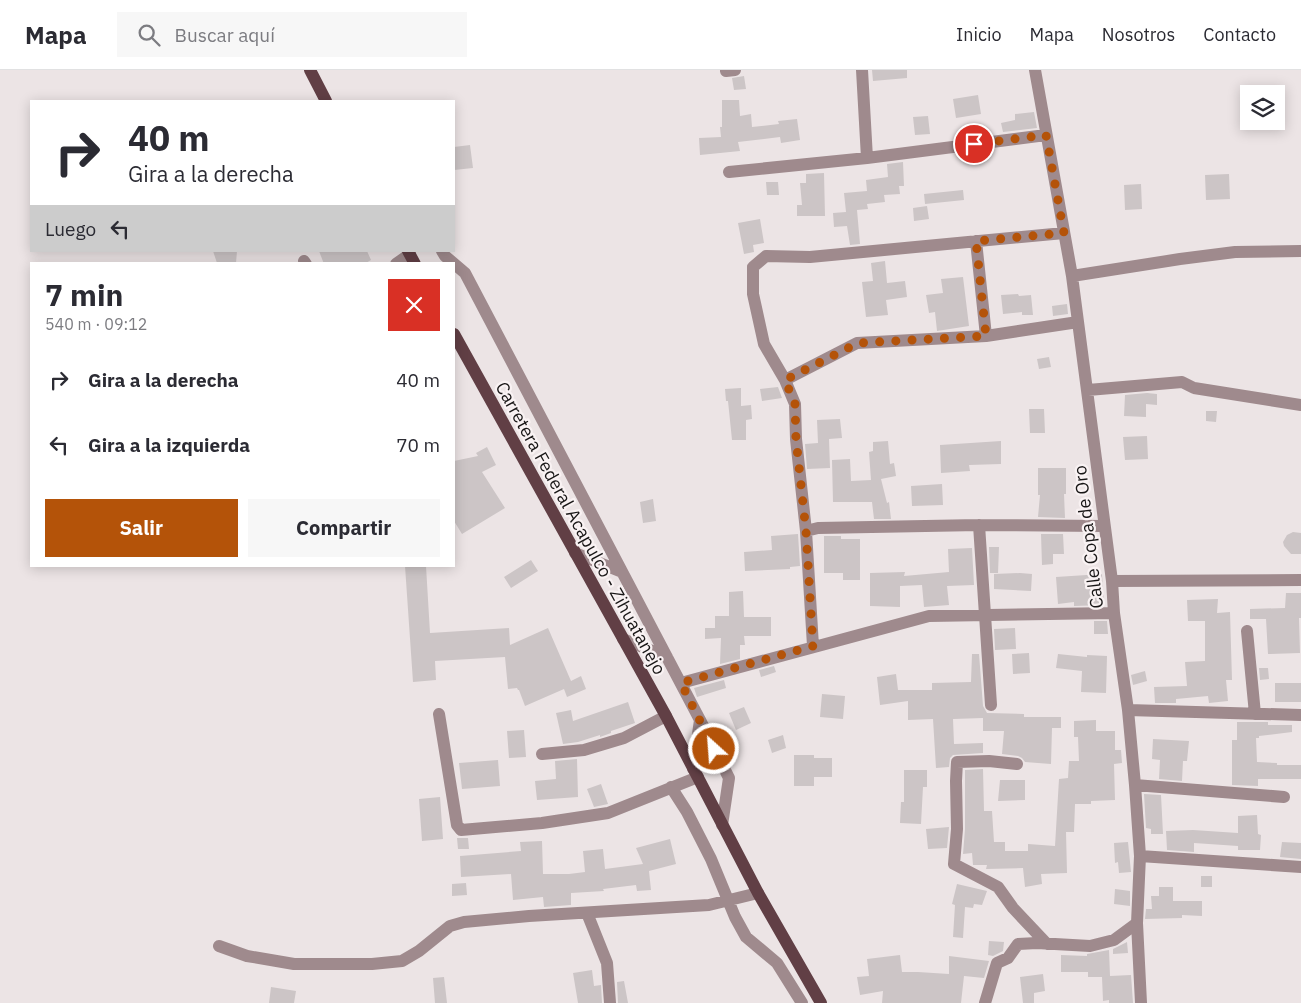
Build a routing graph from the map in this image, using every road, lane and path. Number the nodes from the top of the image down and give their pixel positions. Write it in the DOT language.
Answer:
graph roads {
  1 [pos="310,70"];
  2 [pos="862,70"];
  3 [pos="1035,70"];
  4 [pos="325,100"];
  5 [pos="1046,135"];
  6 [pos="867,158"];
  7 [pos="729,172"];
  8 [pos="1064,233"];
  9 [pos="976,241"];
  10 [pos="443,252"];
  11 [pos="1301,252"];
  12 [pos="411,256"];
  13 [pos="400,262"];
  14 [pos="452,262"];
  15 [pos="455,264"];
  16 [pos="1072,276"];
  17 [pos="1078,322"];
  18 [pos="455,336"];
  19 [pos="986,336"];
  20 [pos="785,380"];
  21 [pos="1088,390"];
  22 [pos="1301,405"];
  23 [pos="979,525"];
  24 [pos="1104,526"];
  25 [pos="806,531"];
  26 [pos="575,553"];
  27 [pos="622,572"];
  28 [pos="1301,580"];
  29 [pos="1112,581"];
  30 [pos="1114,613"];
  31 [pos="986,615"];
  32 [pos="1247,631"];
  33 [pos="623,639"];
  34 [pos="813,646"];
  35 [pos="668,657"];
  36 [pos="681,683"];
  37 [pos="991,705"];
  38 [pos="1128,710"];
  39 [pos="439,714"];
  40 [pos="1255,714"];
  41 [pos="1301,715"];
  42 [pos="666,716"];
  43 [pos="700,720"];
  44 [pos="542,754"];
  45 [pos="1017,764"];
  46 [pos="696,773"];
  47 [pos="1135,785"];
  48 [pos="671,788"];
  49 [pos="1284,797"];
  50 [pos="722,825"];
  51 [pos="1140,856"];
  52 [pos="1301,867"];
  53 [pos="758,893"];
  54 [pos="727,900"];
  55 [pos="587,913"];
  56 [pos="1137,923"];
  57 [pos="1048,944"];
  58 [pos="219,946"];
  59 [pos="610,1003"];
  60 [pos="802,1003"];
  61 [pos="820,1003"];
  62 [pos="985,1003"];
  63 [pos="1141,1003"];
  1 -- 4 [label="main road"];
  2 -- 6 [label="street"];
  3 -- 5 [label="street, Calle Copa de Oro"];
  5 -- 6 [label="street"];
  5 -- 8 [label="street, Calle Copa de Oro"];
  6 -- 7 [label="street"];
  8 -- 9 [label="street"];
  8 -- 16 [label="street, Calle Copa de Oro"];
  9 -- 19 [label="street"];
  9 -- 20 [label="street"];
  10 -- 14 [label="street"];
  11 -- 16 [label="street"];
  12 -- 13 [label="street"];
  15 -- 27 [label="street"];
  16 -- 17 [label="street, Calle Copa de Oro"];
  17 -- 19 [label="street"];
  17 -- 21 [label="street, Calle Copa de Oro"];
  18 -- 26 [label="main road, Carretera Federal Acapulco - Zihuatanejo"];
  19 -- 20 [label="street"];
  20 -- 25 [label="street"];
  21 -- 22 [label="street"];
  21 -- 24 [label="street, Calle Copa de Oro"];
  23 -- 24 [label="street"];
  23 -- 25 [label="street"];
  23 -- 31 [label="street"];
  24 -- 29 [label="street, Calle Copa de Oro"];
  25 -- 34 [label="street"];
  26 -- 27 [label="street"];
  26 -- 33 [label="main road, Carretera Federal Acapulco - Zihuatanejo"];
  27 -- 35 [label="street"];
  28 -- 29 [label="street"];
  29 -- 30 [label="street, Calle Copa de Oro"];
  30 -- 31 [label="street"];
  30 -- 38 [label="street, Calle Copa de Oro"];
  31 -- 34 [label="street"];
  31 -- 37 [label="street"];
  32 -- 40 [label="street"];
  33 -- 35 [label="street"];
  33 -- 42 [label="main road, Carretera Federal Acapulco - Zihuatanejo"];
  34 -- 36 [label="street"];
  35 -- 36 [label="street"];
  36 -- 43 [label="street"];
  38 -- 40 [label="street"];
  38 -- 47 [label="street, Calle Copa de Oro"];
  39 -- 48 [label="street"];
  40 -- 41 [label="street"];
  42 -- 44 [label="street"];
  42 -- 46 [label="main road, Carretera Federal Acapulco - Zihuatanejo"];
  43 -- 46 [label="street"];
  43 -- 50 [label="street"];
  45 -- 57 [label="street"];
  46 -- 48 [label="street"];
  46 -- 50 [label="main road, Carretera Federal Acapulco - Zihuatanejo"];
  47 -- 49 [label="street"];
  47 -- 51 [label="street, Calle Copa de Oro"];
  48 -- 54 [label="street"];
  50 -- 53 [label="main road, Carretera Federal Acapulco - Zihuatanejo"];
  51 -- 52 [label="street"];
  51 -- 56 [label="street, Calle Copa de Oro"];
  53 -- 54 [label="street"];
  53 -- 61 [label="main road, Carretera Federal Acapulco - Zihuatanejo"];
  54 -- 55 [label="street"];
  54 -- 60 [label="street"];
  55 -- 58 [label="street"];
  55 -- 59 [label="street"];
  56 -- 57 [label="street"];
  56 -- 63 [label="street, Calle Copa de Oro"];
  57 -- 62 [label="street"];
}
